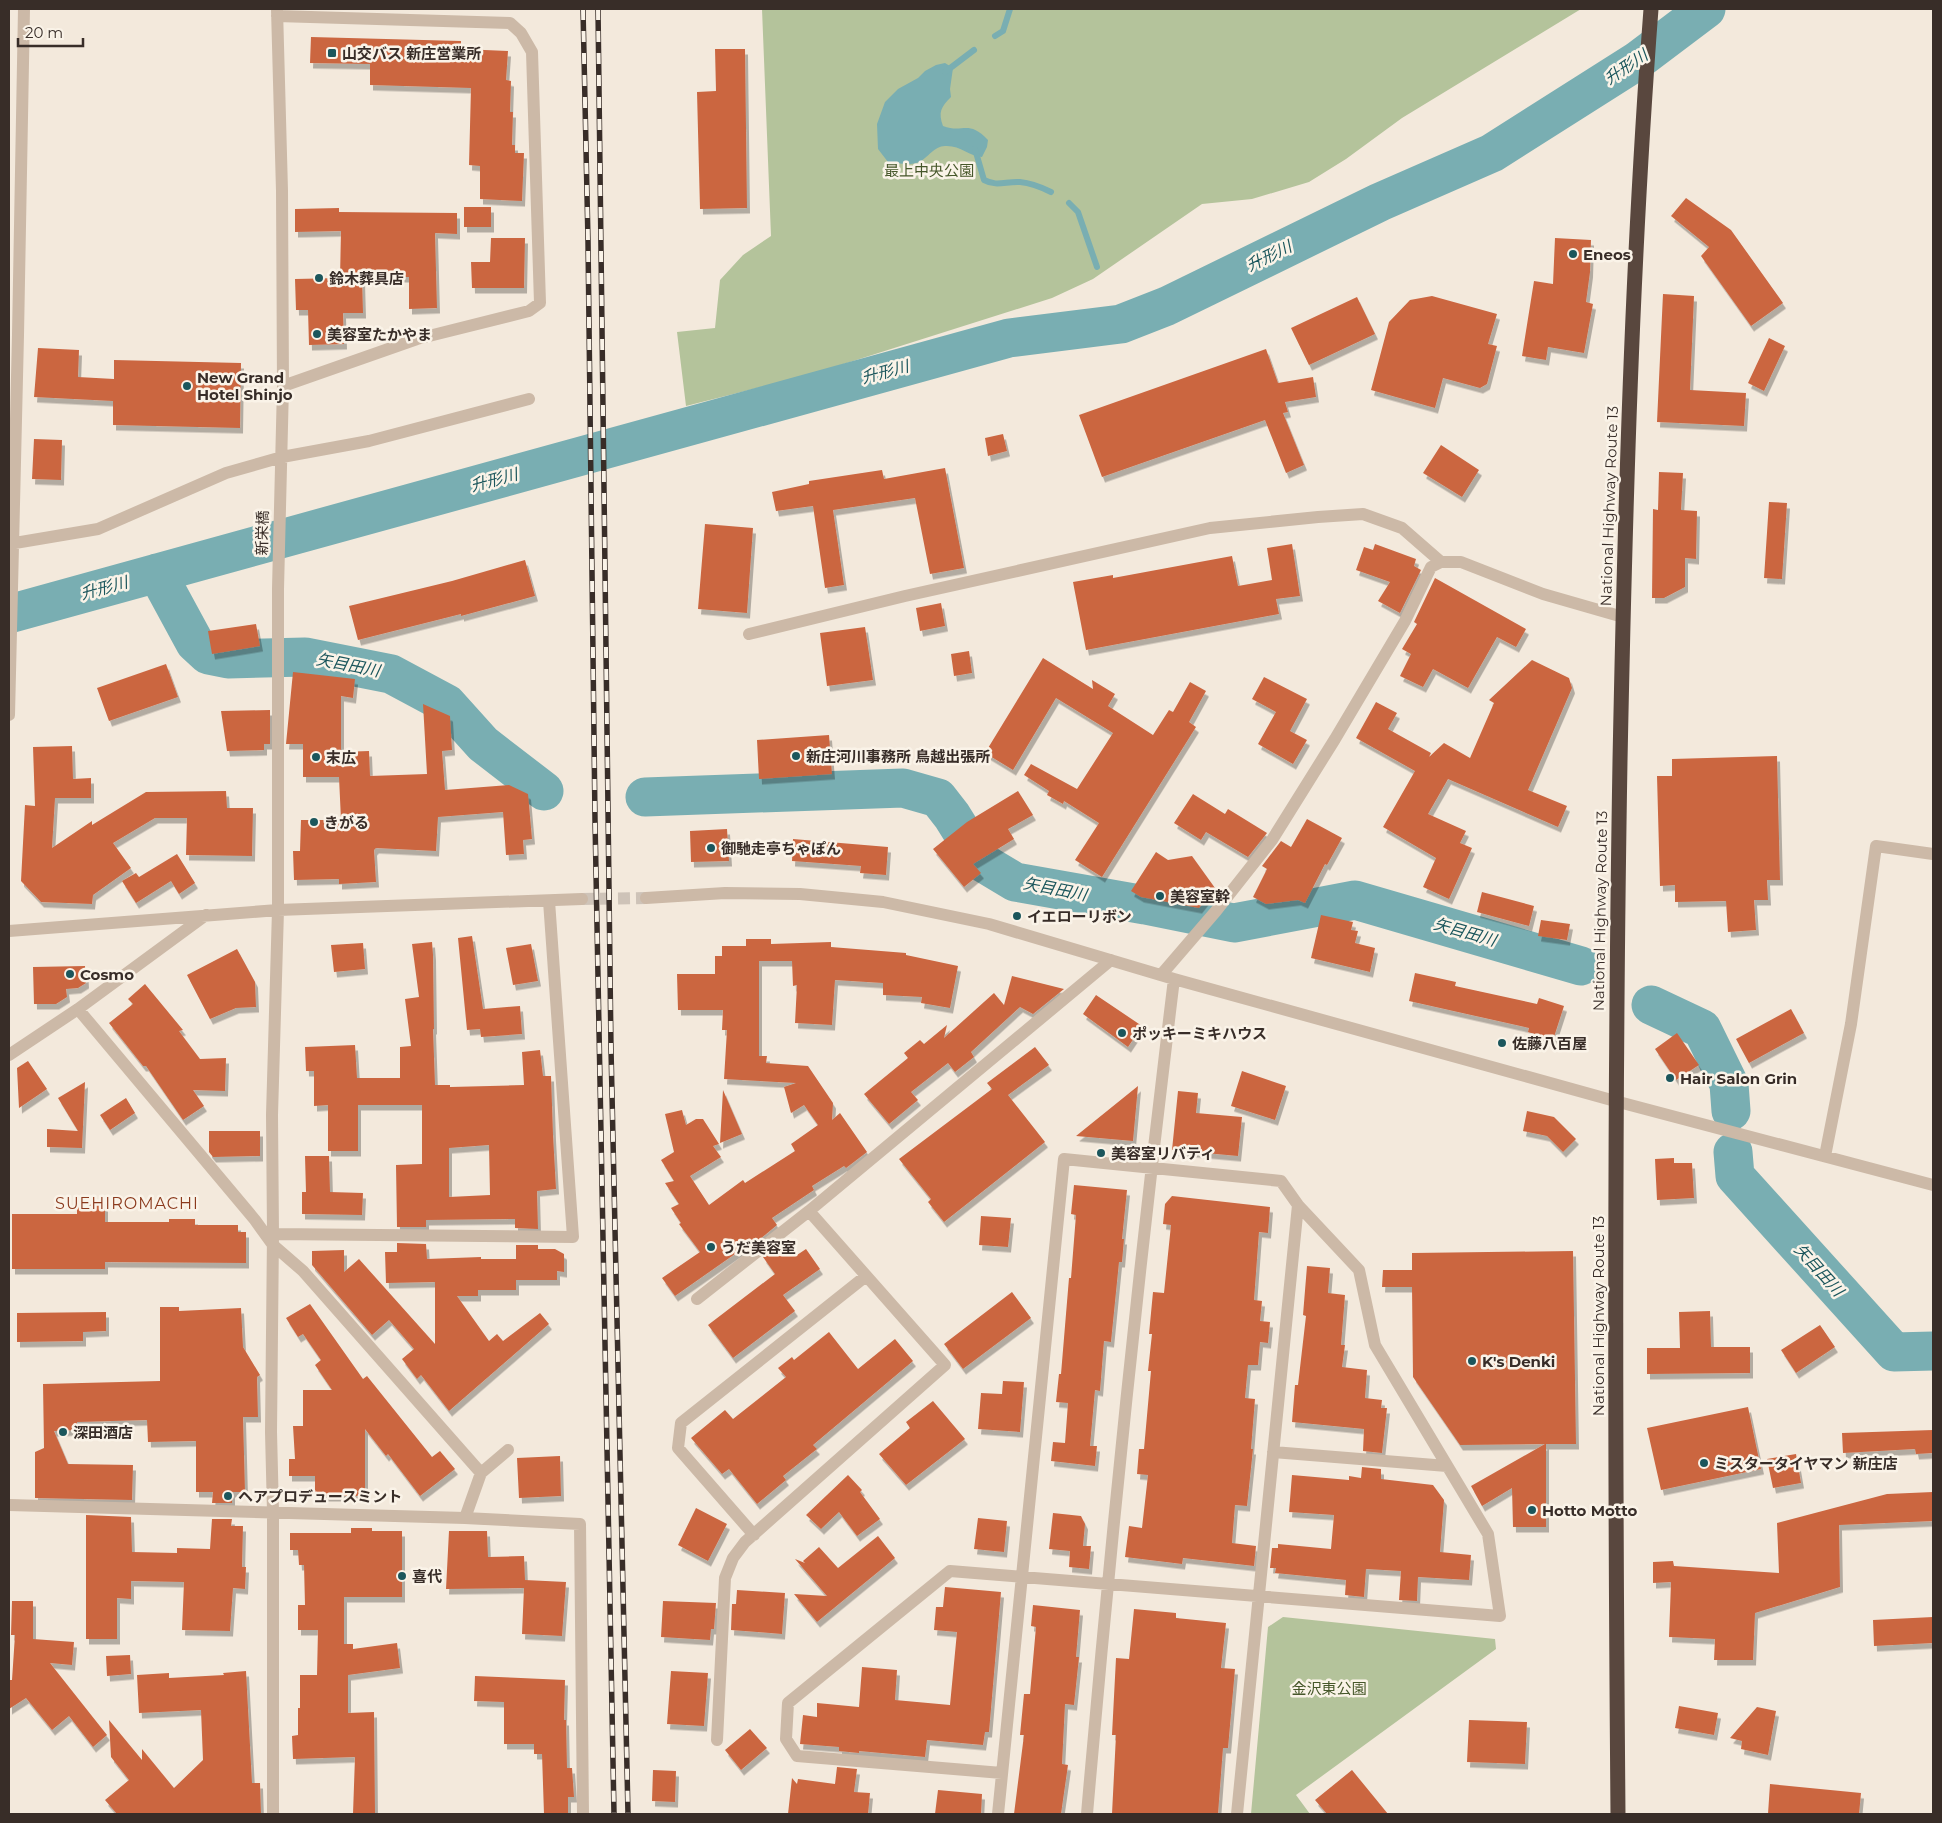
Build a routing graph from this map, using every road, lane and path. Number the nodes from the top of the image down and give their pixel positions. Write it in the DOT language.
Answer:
graph roads {
  1 [pos="24,9"];
  2 [pos="1651,9"];
  3 [pos="277,13"];
  4 [pos="14,335"];
  5 [pos="283,386"];
  6 [pos="529,399"];
  7 [pos="282,457"];
  8 [pos="11,543"];
  9 [pos="1441,562"];
  10 [pos="1623,617"];
  11 [pos="749,634"];
  12 [pos="9,716"];
  13 [pos="1933,854"];
  14 [pos="646,898"];
  15 [pos="582,900"];
  16 [pos="549,901"];
  17 [pos="278,910"];
  18 [pos="206,915"];
  19 [pos="9,931"];
  20 [pos="1111,960"];
  21 [pos="1168,977"];
  22 [pos="78,1009"];
  23 [pos="9,1055"];
  24 [pos="1615,1101"];
  25 [pos="1825,1156"];
  26 [pos="1151,1167"];
  27 [pos="1933,1185"];
  28 [pos="1298,1205"];
  29 [pos="809,1211"];
  30 [pos="273,1240"];
  31 [pos="866,1276"];
  32 [pos="697,1299"];
  33 [pos="508,1450"];
  34 [pos="1273,1452"];
  35 [pos="1447,1466"];
  36 [pos="481,1473"];
  37 [pos="9,1505"];
  38 [pos="273,1512"];
  39 [pos="466,1518"];
  40 [pos="754,1535"];
  41 [pos="1021,1576"];
  42 [pos="1107,1582"];
  43 [pos="1259,1598"];
  44 [pos="717,1740"];
  45 [pos="1002,1773"];
  46 [pos="273,1814"];
  47 [pos="583,1814"];
  48 [pos="998,1814"];
  49 [pos="1087,1814"];
  50 [pos="1237,1814"];
  51 [pos="1618,1814"];
  1 -- 4 [label="street"];
  2 -- 10 [label="highway, National Highway Route 13"];
  3 -- 5 [label="street, 新栄橋"];
  3 -- 5 [label="street"];
  4 -- 8 [label="street"];
  5 -- 7 [label="street, 新栄橋"];
  6 -- 7 [label="street"];
  7 -- 8 [label="street"];
  7 -- 17 [label="street, 新栄橋"];
  8 -- 12 [label="street"];
  9 -- 10 [label="street"];
  9 -- 11 [label="street"];
  9 -- 21 [label="street"];
  10 -- 24 [label="highway, National Highway Route 13"];
  13 -- 25 [label="street"];
  14 -- 20 [label="street"];
  15 -- 16 [label="street"];
  16 -- 17 [label="street"];
  16 -- 30 [label="street"];
  17 -- 18 [label="street"];
  17 -- 30 [label="street, 新栄橋"];
  18 -- 19 [label="street"];
  18 -- 22 [label="street"];
  20 -- 21 [label="street"];
  20 -- 29 [label="street"];
  21 -- 24 [label="street"];
  21 -- 26 [label="street"];
  22 -- 23 [label="street"];
  22 -- 30 [label="street"];
  24 -- 25 [label="street"];
  24 -- 51 [label="highway, National Highway Route 13"];
  25 -- 27 [label="street"];
  26 -- 28 [label="street"];
  26 -- 41 [label="street"];
  26 -- 42 [label="street"];
  28 -- 34 [label="street"];
  28 -- 35 [label="street"];
  29 -- 31 [label="street"];
  29 -- 32 [label="street"];
  30 -- 36 [label="street"];
  30 -- 38 [label="street, 新栄橋"];
  31 -- 40 [label="street"];
  31 -- 40 [label="street"];
  33 -- 36 [label="street"];
  34 -- 35 [label="street"];
  34 -- 43 [label="street"];
  35 -- 43 [label="street"];
  36 -- 39 [label="street"];
  37 -- 38 [label="street"];
  38 -- 39 [label="street"];
  38 -- 46 [label="street, 新栄橋"];
  39 -- 47 [label="street"];
  40 -- 44 [label="street"];
  41 -- 42 [label="street"];
  41 -- 45 [label="street"];
  41 -- 45 [label="street"];
  42 -- 43 [label="street"];
  42 -- 49 [label="street"];
  43 -- 50 [label="street"];
  45 -- 48 [label="street"];
}
